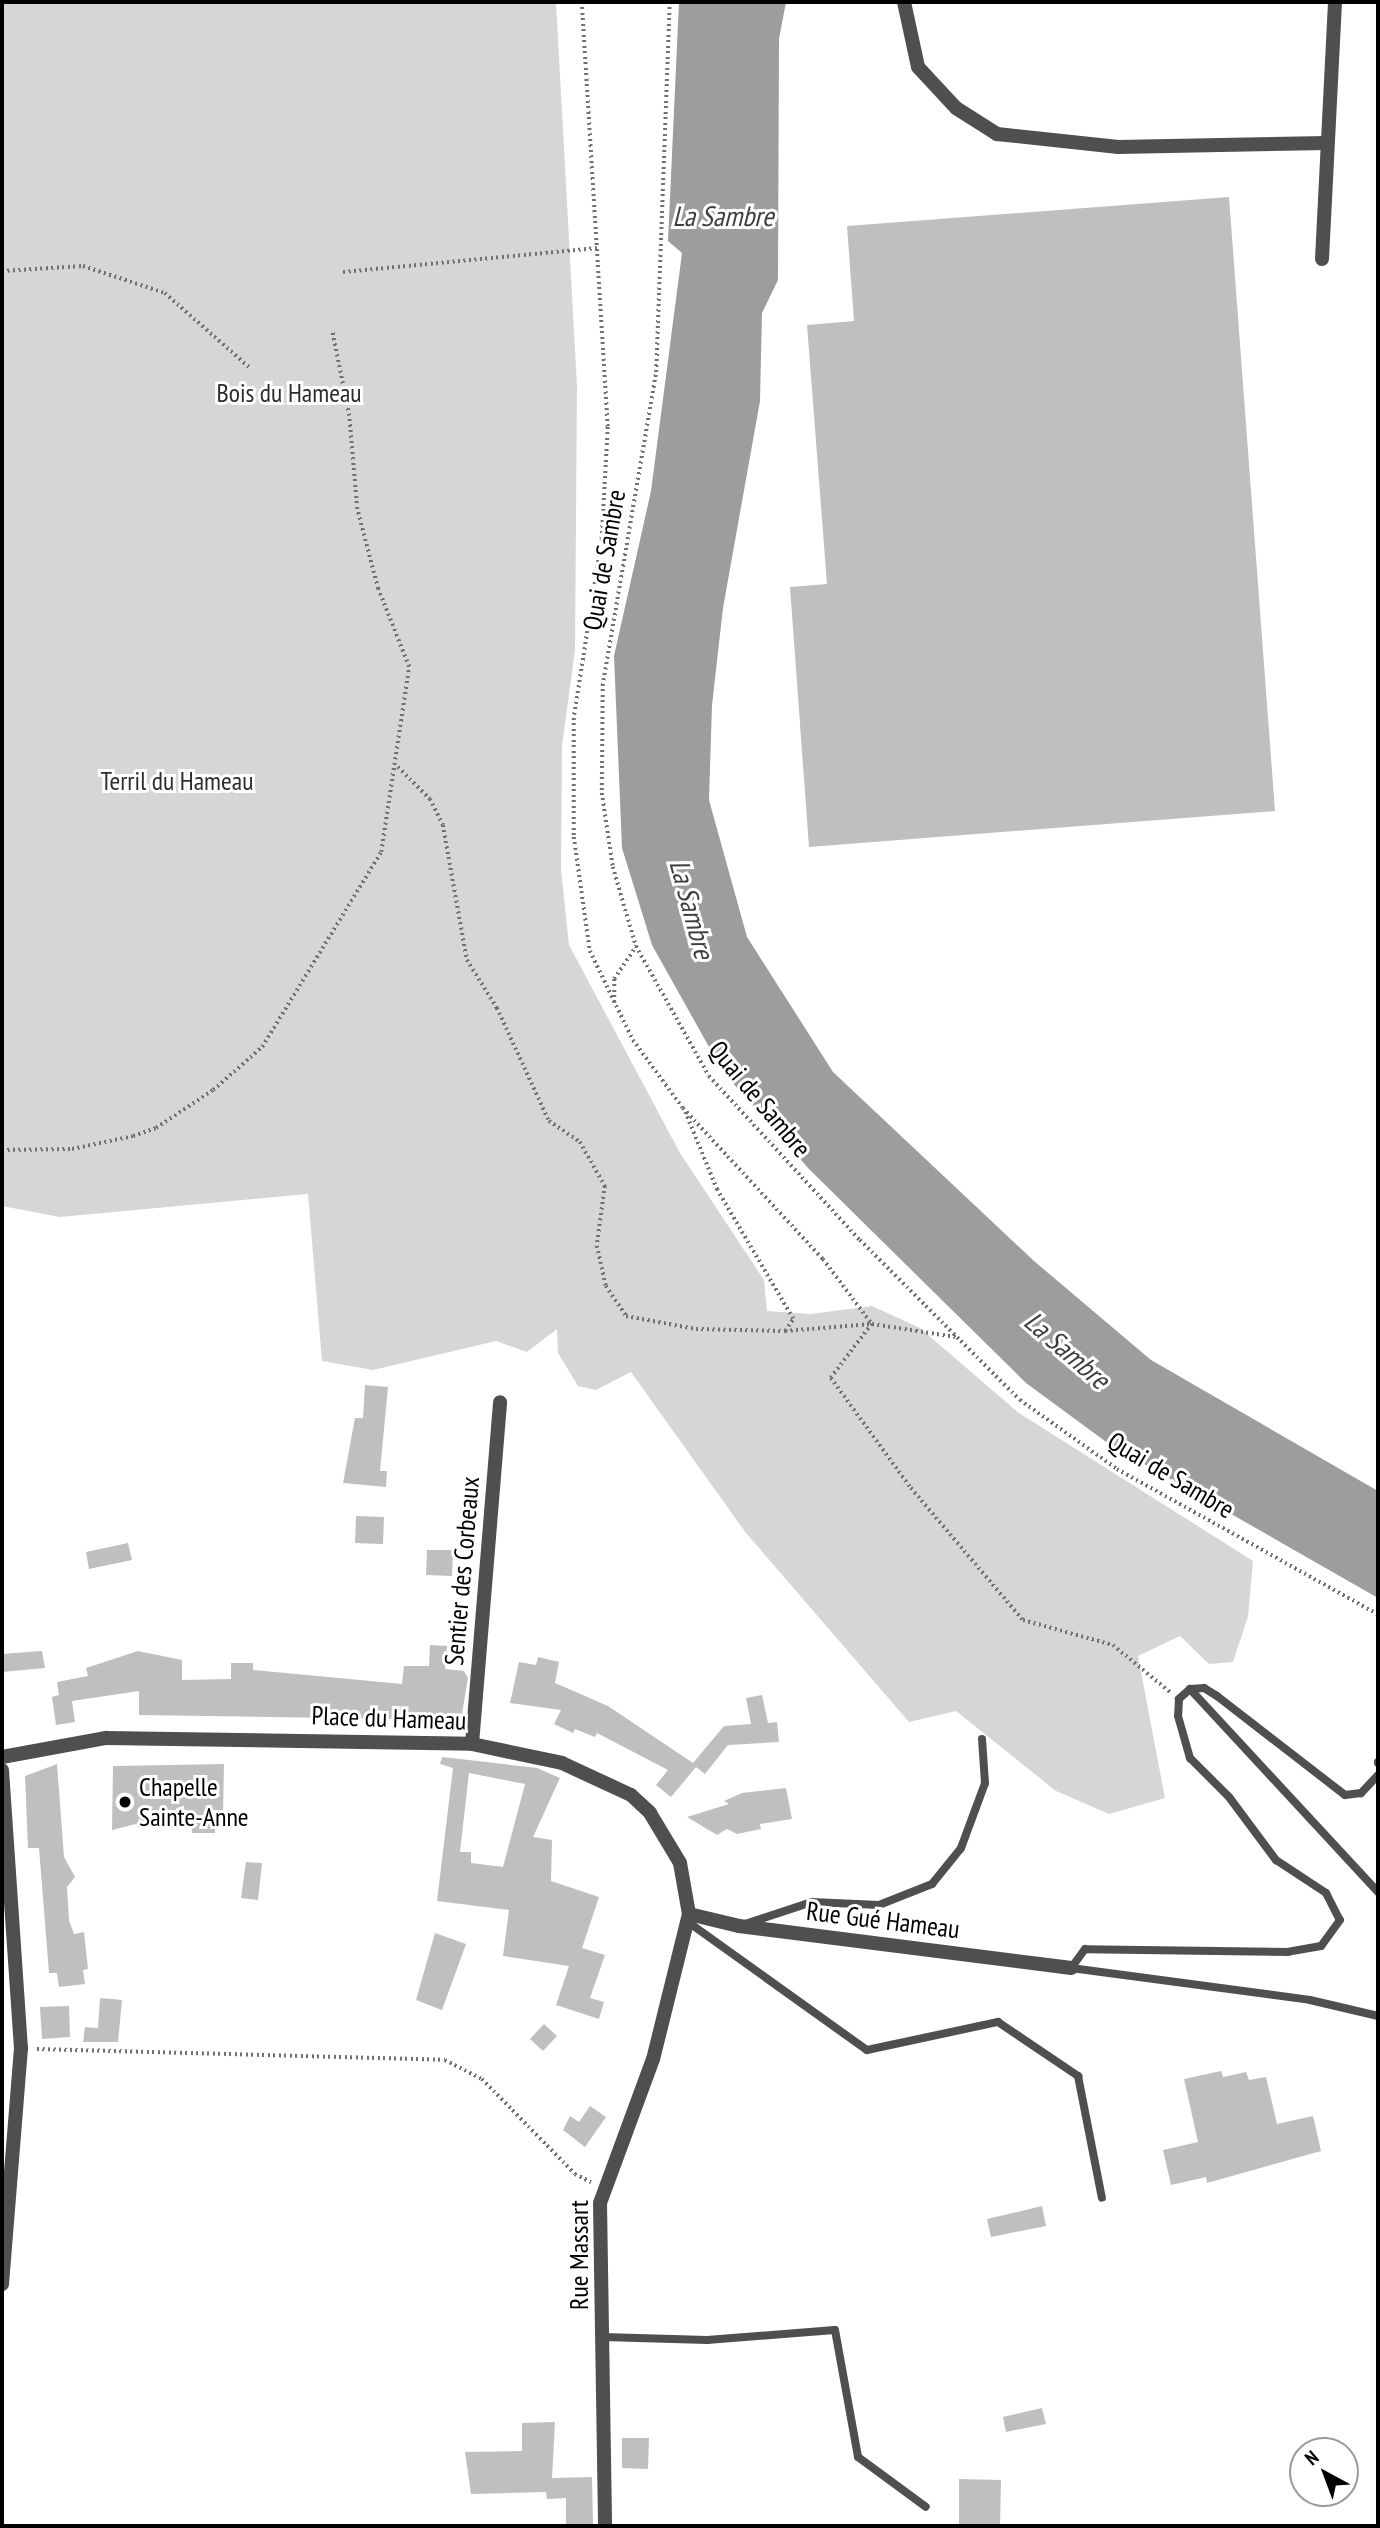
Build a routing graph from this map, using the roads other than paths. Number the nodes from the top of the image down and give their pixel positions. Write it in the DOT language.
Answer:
graph roads {
  1 [pos="904,2"];
  2 [pos="1335,2"];
  3 [pos="1327,143"];
  4 [pos="1322,259"];
  5 [pos="500,1402"];
  6 [pos="1190,1689"];
  7 [pos="982,1739"];
  8 [pos="472,1744"];
  9 [pos="2,1757"];
  10 [pos="2,1770"];
  11 [pos="1378,1775"];
  12 [pos="1378,1892"];
  13 [pos="689,1918"];
  14 [pos="739,1926"];
  15 [pos="1071,1968"];
  16 [pos="1378,2016"];
  17 [pos="1102,2198"];
  18 [pos="2,2284"];
  19 [pos="603,2337"];
  20 [pos="926,2507"];
  21 [pos="605,2526"];
  1 -- 3 [label="street"];
  2 -- 3 [label="street"];
  3 -- 4 [label="street"];
  5 -- 8 [label="street, Sentier des Corbeaux"];
  6 -- 11 [label="lane"];
  6 -- 12 [label="lane"];
  6 -- 15 [label="lane"];
  7 -- 14 [label="lane"];
  8 -- 9 [label="street, Place du Hameau"];
  8 -- 13 [label="street, Place du Hameau"];
  10 -- 18 [label="street"];
  13 -- 14 [label="street, Rue Gué Hameau"];
  13 -- 17 [label="lane"];
  13 -- 19 [label="street, Rue Massart"];
  14 -- 15 [label="street, Rue Gué Hameau"];
  15 -- 16 [label="lane"];
  19 -- 20 [label="lane"];
  19 -- 21 [label="street, Rue Massart"];
}
